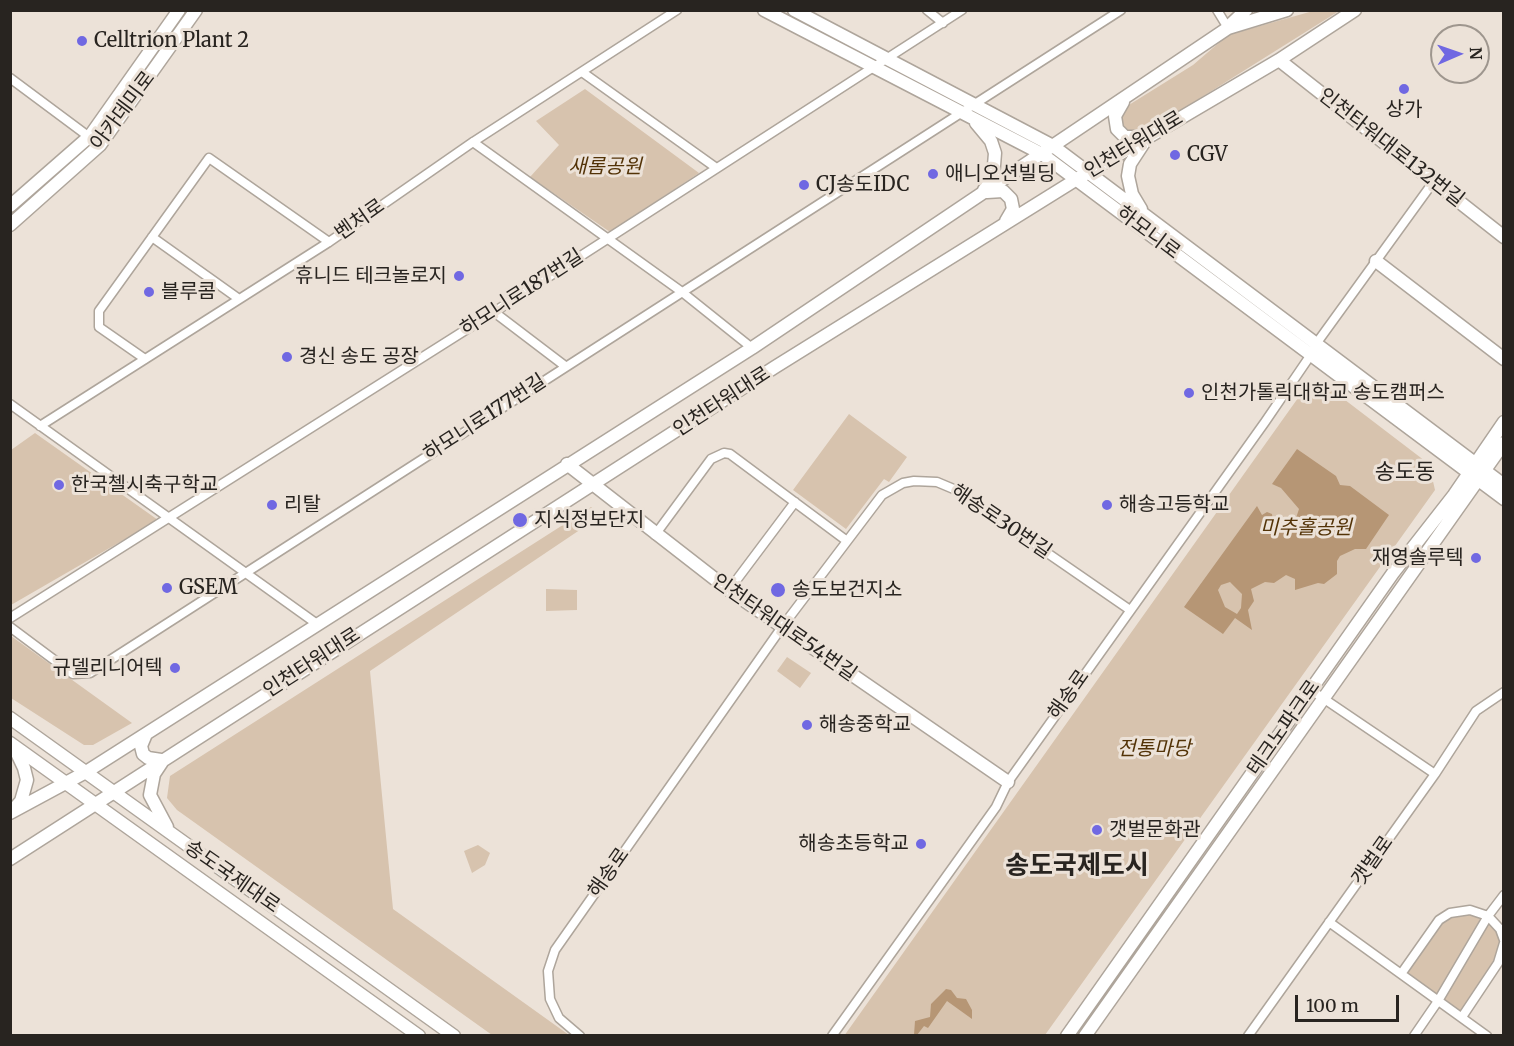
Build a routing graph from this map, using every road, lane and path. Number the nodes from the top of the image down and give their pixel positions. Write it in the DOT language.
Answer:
graph roads {
  1 [pos="179,10"];
  2 [pos="196,10"];
  3 [pos="678,10"];
  4 [pos="764,10"];
  5 [pos="794,10"];
  6 [pos="927,10"];
  7 [pos="962,10"];
  8 [pos="1120,10"];
  9 [pos="1217,10"];
  10 [pos="1245,10"];
  11 [pos="1287,10"];
  12 [pos="1355,10"];
  13 [pos="943,23"];
  14 [pos="1228,28"];
  15 [pos="886,60"];
  16 [pos="1279,60"];
  17 [pos="872,68"];
  18 [pos="582,72"];
  19 [pos="10,78"];
  20 [pos="1135,91"];
  21 [pos="974,105"];
  22 [pos="961,113"];
  23 [pos="974,119"];
  24 [pos="90,136"];
  25 [pos="1150,136"];
  26 [pos="473,142"];
  27 [pos="100,145"];
  28 [pos="1053,146"];
  29 [pos="1042,154"];
  30 [pos="715,168"];
  31 [pos="1082,176"];
  32 [pos="1434,181"];
  33 [pos="983,194"];
  34 [pos="10,206"];
  35 [pos="1143,212"];
  36 [pos="10,225"];
  37 [pos="1003,225"];
  38 [pos="152,237"];
  39 [pos="1503,237"];
  40 [pos="607,238"];
  41 [pos="329,242"];
  42 [pos="1376,261"];
  43 [pos="682,292"];
  44 [pos="239,299"];
  45 [pos="494,312"];
  46 [pos="1316,344"];
  47 [pos="752,348"];
  48 [pos="1310,356"];
  49 [pos="144,359"];
  50 [pos="1503,359"];
  51 [pos="565,366"];
  52 [pos="10,404"];
  53 [pos="1503,423"];
  54 [pos="40,426"];
  55 [pos="1503,443"];
  56 [pos="567,465"];
  57 [pos="1476,471"];
  58 [pos="1503,485"];
  59 [pos="594,486"];
  60 [pos="1503,499"];
  61 [pos="795,502"];
  62 [pos="171,518"];
  63 [pos="655,535"];
  64 [pos="847,541"];
  65 [pos="246,572"];
  66 [pos="729,590"];
  67 [pos="1130,610"];
  68 [pos="10,618"];
  69 [pos="317,624"];
  70 [pos="10,627"];
  71 [pos="782,627"];
  72 [pos="1311,690"];
  73 [pos="1503,692"];
  74 [pos="1323,699"];
  75 [pos="10,718"];
  76 [pos="146,734"];
  77 [pos="11,743"];
  78 [pos="163,759"];
  79 [pos="86,772"];
  80 [pos="1435,774"];
  81 [pos="1008,782"];
  82 [pos="67,783"];
  83 [pos="112,792"];
  84 [pos="96,804"];
  85 [pos="10,813"];
  86 [pos="170,833"];
  87 [pos="10,859"];
  88 [pos="1503,895"];
  89 [pos="1488,916"];
  90 [pos="1329,922"];
  91 [pos="1503,942"];
  92 [pos="1401,974"];
  93 [pos="1438,1001"];
  94 [pos="1462,1017"];
  95 [pos="419,1035"];
  96 [pos="454,1035"];
  97 [pos="580,1035"];
  98 [pos="832,1035"];
  99 [pos="1067,1035"];
  100 [pos="1085,1035"];
  101 [pos="1248,1035"];
  102 [pos="1414,1035"];
  103 [pos="1487,1035"];
  1 -- 24 [label="main road, 아카데미로"];
  2 -- 27 [label="main road, 아카데미로"];
  3 -- 18 [label="street, 벤처로"];
  4 -- 17 [label="main road, 하모니로"];
  5 -- 15 [label="main road, 하모니로"];
  6 -- 13 [label="street"];
  7 -- 13 [label="street, 하모니로187번길"];
  8 -- 21 [label="street, 하모니로177번길"];
  9 -- 14 [label="street"];
  10 -- 14 [label="main road"];
  11 -- 14 [label="main road, 인천타워대로"];
  12 -- 16 [label="main road, 인천타워대로"];
  13 -- 15 [label="street, 하모니로187번길"];
  14 -- 20 [label="main road, 인천타워대로"];
  15 -- 17 [label="street, 하모니로187번길"];
  15 -- 21 [label="main road, 하모니로"];
  16 -- 25 [label="main road, 인천타워대로"];
  16 -- 32 [label="main road, 인천타워대로132번길"];
  17 -- 22 [label="main road, 하모니로"];
  17 -- 30 [label="street, 하모니로187번길"];
  18 -- 26 [label="street, 벤처로"];
  18 -- 30 [label="street"];
  19 -- 24 [label="street"];
  20 -- 25 [label="main road"];
  20 -- 28 [label="main road, 인천타워대로"];
  21 -- 22 [label="street, 하모니로177번길"];
  21 -- 28 [label="main road, 하모니로"];
  22 -- 23 [label="main road, 하모니로"];
  22 -- 43 [label="street, 하모니로177번길"];
  23 -- 29 [label="main road, 하모니로"];
  23 -- 33 [label="main road"];
  24 -- 27 [label="street"];
  24 -- 34 [label="main road, 아카데미로"];
  25 -- 31 [label="main road, 인천타워대로"];
  25 -- 35 [label="main road"];
  26 -- 40 [label="street"];
  26 -- 41 [label="street, 벤처로"];
  27 -- 36 [label="main road, 아카데미로"];
  28 -- 29 [label="main road, 인천타워대로"];
  28 -- 31 [label="main road, 하모니로"];
  29 -- 31 [label="main road, 하모니로"];
  29 -- 33 [label="main road, 인천타워대로"];
  30 -- 40 [label="street, 하모니로187번길"];
  31 -- 35 [label="main road, 하모니로"];
  31 -- 37 [label="main road, 인천타워대로"];
  31 -- 48 [label="main road, 하모니로"];
  32 -- 39 [label="main road, 인천타워대로132번길"];
  32 -- 42 [label="street, 해송로"];
  33 -- 37 [label="main road"];
  33 -- 47 [label="main road, 인천타워대로"];
  35 -- 46 [label="main road, 하모니로"];
  37 -- 59 [label="main road, 인천타워대로"];
  38 -- 41 [label="street"];
  38 -- 44 [label="street"];
  38 -- 49 [label="street"];
  40 -- 43 [label="street"];
  40 -- 45 [label="street, 하모니로187번길"];
  41 -- 44 [label="street, 벤처로"];
  42 -- 46 [label="street, 해송로"];
  42 -- 50 [label="main road"];
  43 -- 47 [label="street"];
  43 -- 51 [label="street, 하모니로177번길"];
  44 -- 49 [label="street, 벤처로"];
  45 -- 51 [label="street"];
  45 -- 62 [label="street, 하모니로187번길"];
  46 -- 48 [label="street, 해송로"];
  46 -- 57 [label="main road, 하모니로"];
  47 -- 56 [label="main road, 인천타워대로"];
  48 -- 57 [label="main road, 하모니로"];
  48 -- 67 [label="street, 해송로"];
  49 -- 54 [label="street, 벤처로"];
  51 -- 65 [label="street, 하모니로177번길"];
  52 -- 54 [label="street"];
  53 -- 57 [label="main road, 테크노파크로"];
  54 -- 62 [label="street"];
  55 -- 57 [label="main road, 테크노파크로"];
  56 -- 59 [label="main road, 인천타워대로54번길"];
  56 -- 69 [label="main road, 인천타워대로"];
  57 -- 58 [label="main road, 하모니로"];
  57 -- 60 [label="main road, 하모니로"];
  57 -- 72 [label="main road, 테크노파크로"];
  57 -- 74 [label="main road, 테크노파크로"];
  59 -- 63 [label="main road, 인천타워대로54번길"];
  59 -- 78 [label="main road, 인천타워대로"];
  61 -- 63 [label="street"];
  61 -- 64 [label="street"];
  61 -- 66 [label="street"];
  62 -- 65 [label="street"];
  62 -- 68 [label="street, 하모니로187번길"];
  63 -- 66 [label="main road, 인천타워대로54번길"];
  64 -- 67 [label="street, 해송로30번길"];
  64 -- 71 [label="street, 해송로30번길"];
  65 -- 69 [label="street"];
  65 -- 70 [label="street, 하모니로177번길"];
  66 -- 71 [label="main road, 인천타워대로54번길"];
  67 -- 81 [label="street, 해송로"];
  69 -- 76 [label="main road, 인천타워대로"];
  71 -- 81 [label="main road, 인천타워대로54번길"];
  71 -- 97 [label="street, 해송로"];
  72 -- 74 [label="street"];
  72 -- 99 [label="main road, 테크노파크로"];
  73 -- 80 [label="street, 갯벌로"];
  74 -- 80 [label="street"];
  74 -- 100 [label="main road, 테크노파크로"];
  75 -- 79 [label="main road, 송도국제대로"];
  76 -- 78 [label="main road"];
  76 -- 79 [label="main road, 인천타워대로"];
  77 -- 82 [label="main road, 송도국제대로"];
  77 -- 85 [label="main road"];
  78 -- 83 [label="main road, 인천타워대로"];
  78 -- 86 [label="main road"];
  79 -- 82 [label="main road, 인천타워대로"];
  79 -- 83 [label="main road, 송도국제대로"];
  80 -- 90 [label="street, 갯벌로"];
  81 -- 98 [label="street, 해송로"];
  82 -- 84 [label="main road, 송도국제대로"];
  82 -- 85 [label="main road, 인천타워대로"];
  83 -- 84 [label="main road, 인천타워대로"];
  83 -- 86 [label="main road, 송도국제대로"];
  84 -- 87 [label="main road, 인천타워대로"];
  84 -- 95 [label="main road, 송도국제대로"];
  86 -- 96 [label="main road, 송도국제대로"];
  88 -- 89 [label="street"];
  89 -- 91 [label="street"];
  89 -- 92 [label="street"];
  89 -- 93 [label="street"];
  90 -- 92 [label="street"];
  90 -- 101 [label="street, 갯벌로"];
  91 -- 94 [label="street"];
  92 -- 93 [label="street"];
  93 -- 94 [label="street"];
  93 -- 102 [label="street"];
  94 -- 103 [label="street"];
}
